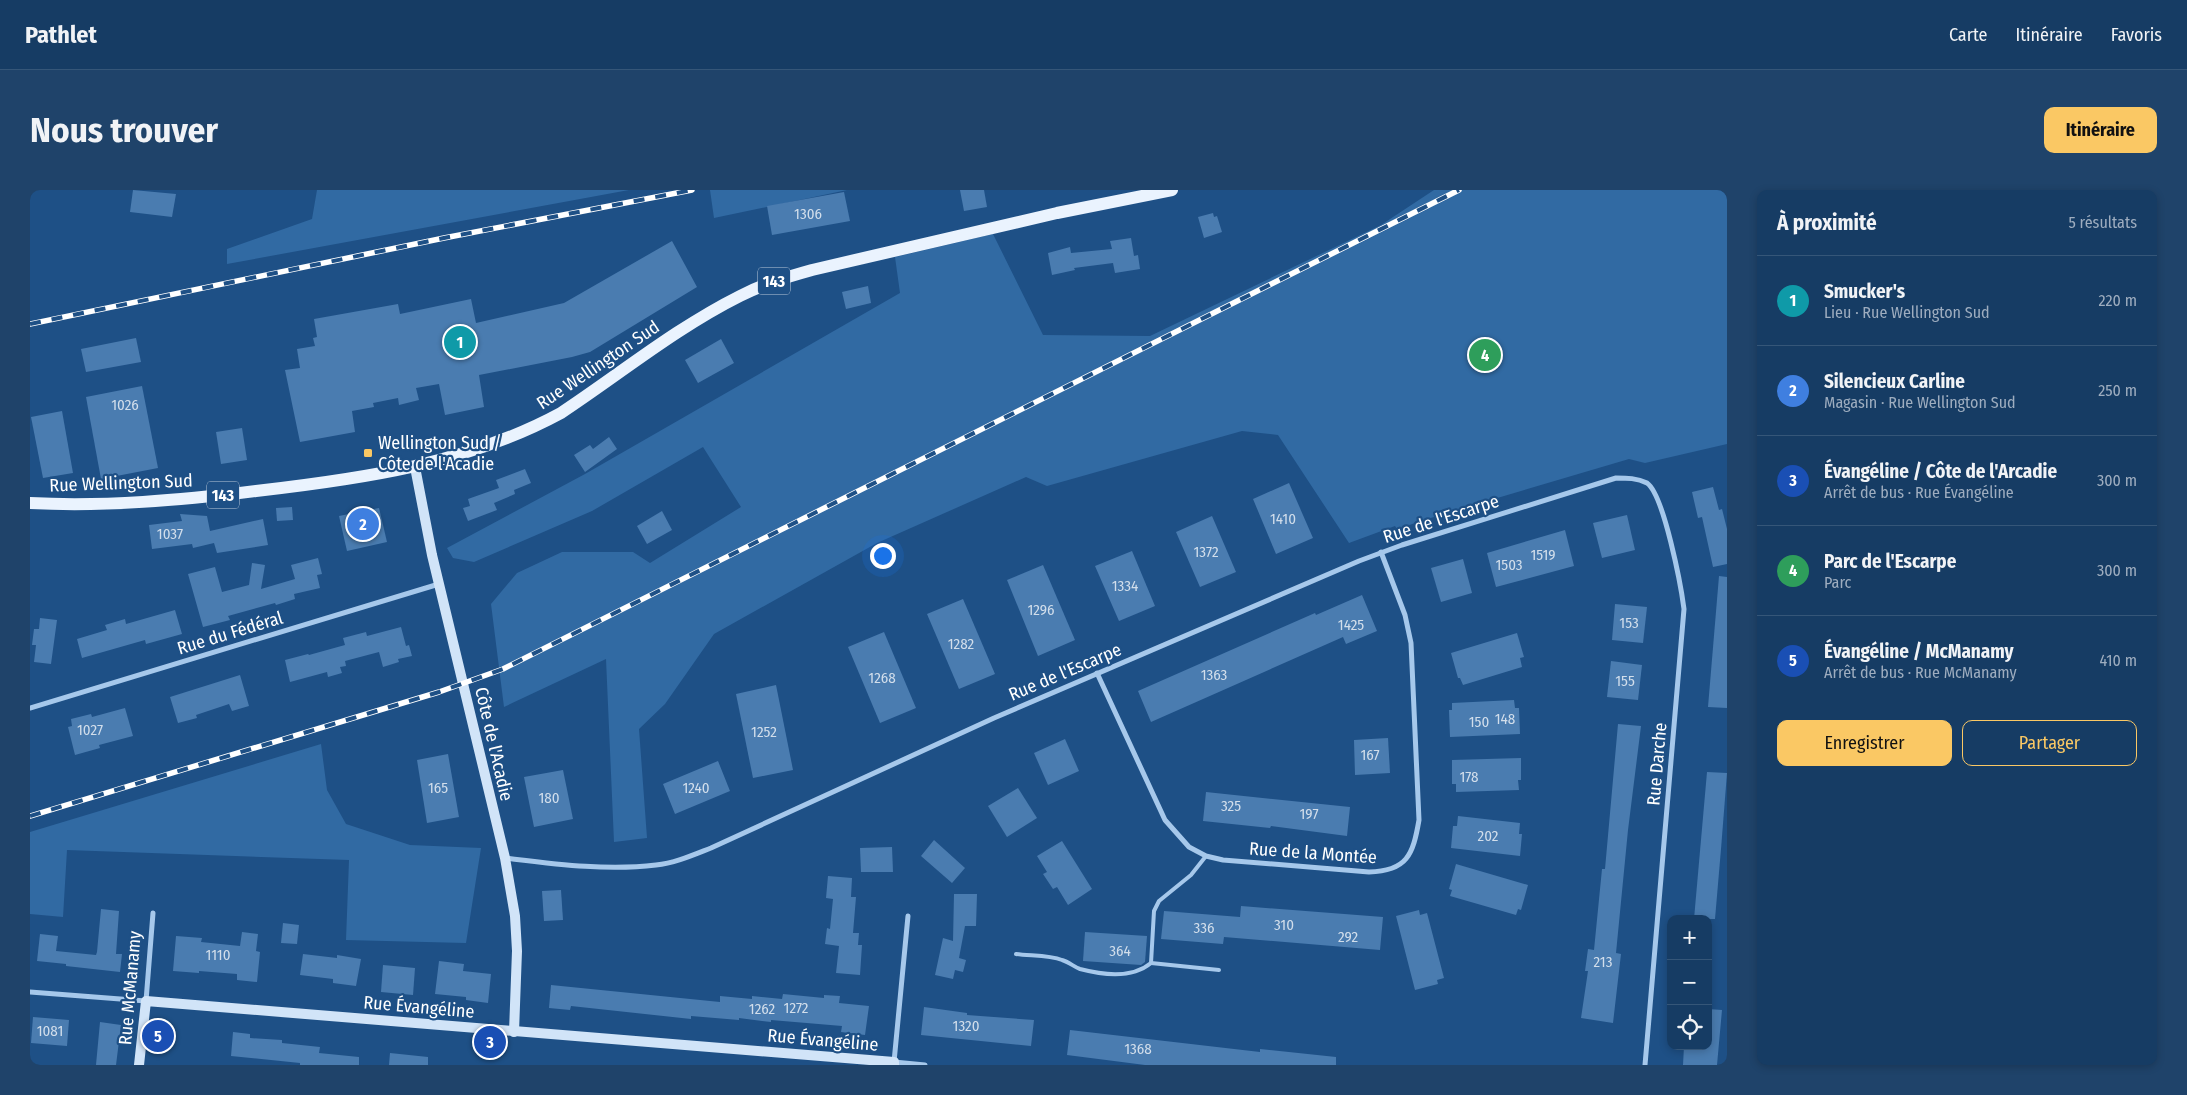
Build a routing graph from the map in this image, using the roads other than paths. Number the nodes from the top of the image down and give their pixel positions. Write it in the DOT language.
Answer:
graph roads {
  1 [pos="1172,190"];
  2 [pos="414,467"];
  3 [pos="1636,478"];
  4 [pos="30,503"];
  5 [pos="1381,552"];
  6 [pos="439,584"];
  7 [pos="1098,673"];
  8 [pos="30,708"];
  9 [pos="1206,856"];
  10 [pos="505,858"];
  11 [pos="153,913"];
  12 [pos="908,916"];
  13 [pos="1016,954"];
  14 [pos="1151,963"];
  15 [pos="1219,970"];
  16 [pos="30,992"];
  17 [pos="146,1001"];
  18 [pos="514,1032"];
  19 [pos="894,1063"];
  20 [pos="139,1065"];
  21 [pos="925,1065"];
  22 [pos="1645,1065"];
  1 -- 2 [label="main road, Rue Wellington Sud / 143"];
  2 -- 4 [label="main road, Rue Wellington Sud / 143"];
  2 -- 6 [label="street, Côte de l'Acadie"];
  3 -- 5 [label="street, Rue de l'Escarpe"];
  3 -- 22 [label="street, Rue Darche"];
  5 -- 7 [label="street, Rue de l'Escarpe"];
  5 -- 9 [label="street, Rue de la Montée"];
  6 -- 8 [label="street, Rue du Fédéral"];
  6 -- 10 [label="street, Côte de l'Acadie"];
  7 -- 9 [label="street, Rue de la Montée"];
  7 -- 10 [label="street, Rue de l'Escarpe"];
  9 -- 14 [label="lane"];
  10 -- 18 [label="street, Côte de l'Acadie"];
  11 -- 17 [label="street, Rue McManamy"];
  12 -- 19 [label="street"];
  13 -- 14 [label="lane"];
  14 -- 15 [label="lane"];
  16 -- 17 [label="street, Rue Évangéline"];
  17 -- 18 [label="street, Rue Évangéline"];
  17 -- 20 [label="street, Rue McManamy"];
  18 -- 19 [label="street, Rue Évangéline"];
  19 -- 21 [label="street, Rue Évangéline"];
}
